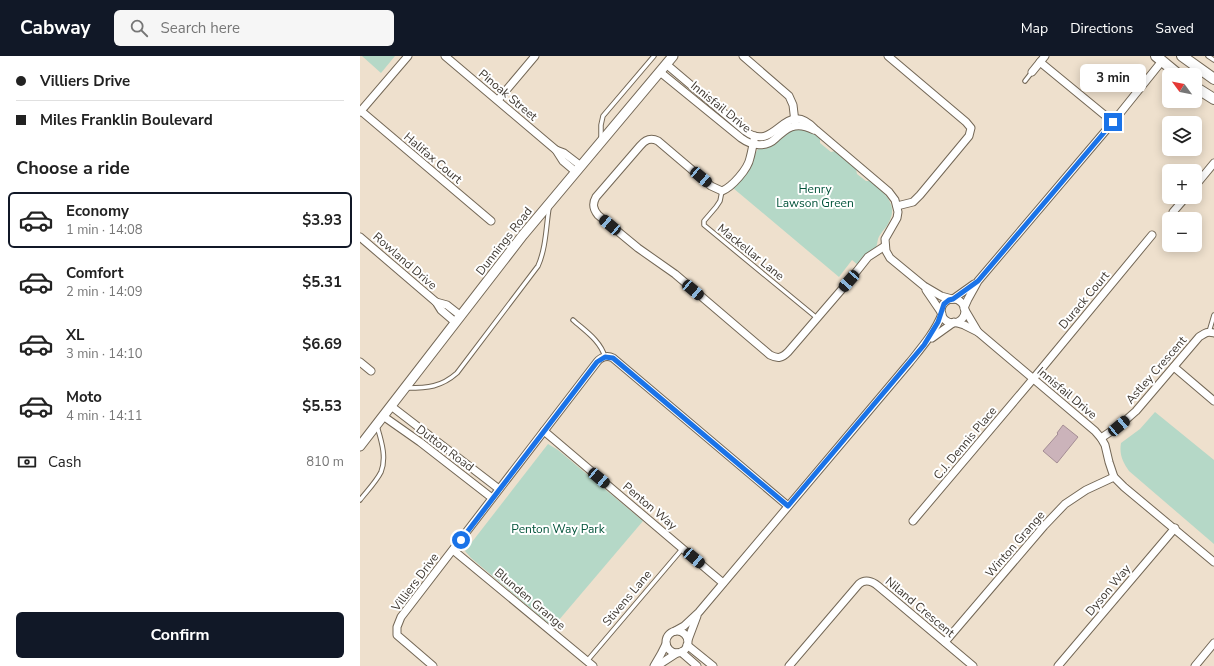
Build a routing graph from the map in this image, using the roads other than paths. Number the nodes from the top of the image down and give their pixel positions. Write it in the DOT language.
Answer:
graph roads {
  1 [pos="408,56"];
  2 [pos="445,56"];
  3 [pos="535,56"];
  4 [pos="654,56"];
  5 [pos="673,56"];
  6 [pos="743,56"];
  7 [pos="888,56"];
  8 [pos="1182,56"];
  9 [pos="1208,56"];
  10 [pos="1162,58"];
  11 [pos="1043,59"];
  12 [pos="1214,60"];
  13 [pos="663,68"];
  14 [pos="1172,68"];
  15 [pos="1032,72"];
  16 [pos="1214,79"];
  17 [pos="1026,81"];
  18 [pos="1202,91"];
  19 [pos="1214,99"];
  20 [pos="498,100"];
  21 [pos="360,112"];
  22 [pos="795,122"];
  23 [pos="1113,122"];
  24 [pos="755,136"];
  25 [pos="600,142"];
  26 [pos="753,144"];
  27 [pos="1214,163"];
  28 [pos="578,169"];
  29 [pos="1202,178"];
  30 [pos="722,191"];
  31 [pos="550,203"];
  32 [pos="1180,204"];
  33 [pos="897,206"];
  34 [pos="1173,212"];
  35 [pos="491,221"];
  36 [pos="1152,235"];
  37 [pos="360,237"];
  38 [pos="885,246"];
  39 [pos="978,281"];
  40 [pos="924,286"];
  41 [pos="953,299"];
  42 [pos="964,309"];
  43 [pos="942,313"];
  44 [pos="1214,315"];
  45 [pos="817,318"];
  46 [pos="458,319"];
  47 [pos="573,320"];
  48 [pos="953,323"];
  49 [pos="978,332"];
  50 [pos="1212,333"];
  51 [pos="924,345"];
  52 [pos="605,357"];
  53 [pos="360,362"];
  54 [pos="1174,367"];
  55 [pos="371,371"];
  56 [pos="1033,379"];
  57 [pos="404,388"];
  58 [pos="1214,401"];
  59 [pos="391,406"];
  60 [pos="383,416"];
  61 [pos="377,424"];
  62 [pos="544,431"];
  63 [pos="1101,438"];
  64 [pos="360,446"];
  65 [pos="1114,477"];
  66 [pos="499,489"];
  67 [pos="492,498"];
  68 [pos="360,500"];
  69 [pos="788,506"];
  70 [pos="913,521"];
  71 [pos="1175,528"];
  72 [pos="682,548"];
  73 [pos="453,550"];
  74 [pos="1214,562"];
  75 [pos="723,583"];
  76 [pos="699,612"];
  77 [pos="675,631"];
  78 [pos="945,642"];
  79 [pos="687,643"];
  80 [pos="1214,643"];
  81 [pos="666,644"];
  82 [pos="679,653"];
  83 [pos="587,661"];
  84 [pos="791,665"];
  85 [pos="433,666"];
  86 [pos="593,666"];
  87 [pos="654,666"];
  88 [pos="657,666"];
  89 [pos="697,666"];
  90 [pos="713,666"];
  91 [pos="973,666"];
  92 [pos="1058,666"];
  93 [pos="1195,666"];
  1 -- 21 [label="street"];
  2 -- 20 [label="street, Pinoak Street"];
  3 -- 20 [label="street"];
  4 -- 25 [label="lane"];
  5 -- 13 [label="street, Dunnings Road"];
  6 -- 22 [label="street"];
  7 -- 33 [label="street"];
  8 -- 16 [label="main road"];
  9 -- 12 [label="lane"];
  10 -- 14 [label="main road"];
  10 -- 23 [label="street"];
  11 -- 15 [label="street"];
  11 -- 23 [label="street"];
  13 -- 24 [label="street, Innisfail Drive"];
  13 -- 25 [label="street, Dunnings Road"];
  13 -- 26 [label="street, Innisfail Drive"];
  15 -- 17 [label="lane"];
  18 -- 19 [label="main road"];
  20 -- 28 [label="street, Pinoak Street"];
  21 -- 35 [label="street, Halifax Court"];
  22 -- 24 [label="street, Innisfail Drive"];
  22 -- 26 [label="street, Innisfail Drive"];
  22 -- 33 [label="street"];
  23 -- 39 [label="street"];
  24 -- 26 [label="street"];
  25 -- 28 [label="street, Dunnings Road"];
  26 -- 30 [label="street"];
  27 -- 29 [label="street"];
  28 -- 31 [label="street, Dunnings Road"];
  30 -- 45 [label="lane, Mackellar Lane"];
  30 -- 45 [label="street"];
  31 -- 46 [label="street, Dunnings Road"];
  31 -- 57 [label="lane"];
  32 -- 34 [label="street"];
  33 -- 38 [label="street"];
  36 -- 56 [label="street, Durack Court"];
  37 -- 46 [label="street, Rowland Drive"];
  38 -- 40 [label="street"];
  38 -- 45 [label="street"];
  39 -- 41 [label="street"];
  39 -- 42 [label="street"];
  40 -- 41 [label="street"];
  40 -- 43 [label="street"];
  41 -- 42 [label="street"];
  41 -- 43 [label="street"];
  42 -- 48 [label="street"];
  42 -- 49 [label="street, Innisfail Drive"];
  43 -- 48 [label="street"];
  43 -- 51 [label="street"];
  44 -- 50 [label="lane, Astley Crescent"];
  46 -- 57 [label="street, Dunnings Road"];
  47 -- 52 [label="lane"];
  48 -- 49 [label="street, Innisfail Drive"];
  48 -- 51 [label="street"];
  49 -- 56 [label="street, Innisfail Drive"];
  50 -- 54 [label="street, Astley Crescent"];
  51 -- 69 [label="street"];
  52 -- 62 [label="street, Villiers Drive"];
  52 -- 69 [label="street"];
  53 -- 55 [label="street"];
  54 -- 58 [label="street"];
  54 -- 63 [label="street, Astley Crescent"];
  56 -- 63 [label="street, Innisfail Drive"];
  56 -- 70 [label="street, C.J. Dennis Place"];
  57 -- 59 [label="street, Dunnings Road"];
  59 -- 60 [label="street, Dunnings Road"];
  59 -- 66 [label="street, Dutton Road"];
  60 -- 61 [label="street, Dunnings Road"];
  60 -- 67 [label="street, Dutton Road"];
  61 -- 64 [label="street, Dunnings Road"];
  61 -- 68 [label="lane"];
  62 -- 66 [label="street, Villiers Drive"];
  62 -- 72 [label="street, Penton Way"];
  63 -- 65 [label="street, Innisfail Drive"];
  65 -- 71 [label="street"];
  65 -- 78 [label="street, Winton Grange"];
  66 -- 67 [label="street, Villiers Drive"];
  67 -- 73 [label="street, Villiers Drive"];
  69 -- 75 [label="street"];
  71 -- 74 [label="street"];
  71 -- 92 [label="street, Dyson Way"];
  72 -- 75 [label="street, Penton Way"];
  72 -- 83 [label="lane, Stivens Lane"];
  73 -- 83 [label="street, Blunden Grange"];
  73 -- 85 [label="street, Villiers Drive"];
  75 -- 76 [label="street"];
  76 -- 77 [label="street"];
  76 -- 79 [label="street"];
  77 -- 79 [label="street"];
  77 -- 81 [label="street"];
  78 -- 84 [label="street, Niland Crescent"];
  78 -- 91 [label="street, Niland Crescent"];
  79 -- 82 [label="street"];
  79 -- 90 [label="street"];
  80 -- 93 [label="street"];
  81 -- 82 [label="street"];
  81 -- 87 [label="street"];
  82 -- 88 [label="street"];
  82 -- 89 [label="street"];
  83 -- 86 [label="street, Blunden Grange"];
}
